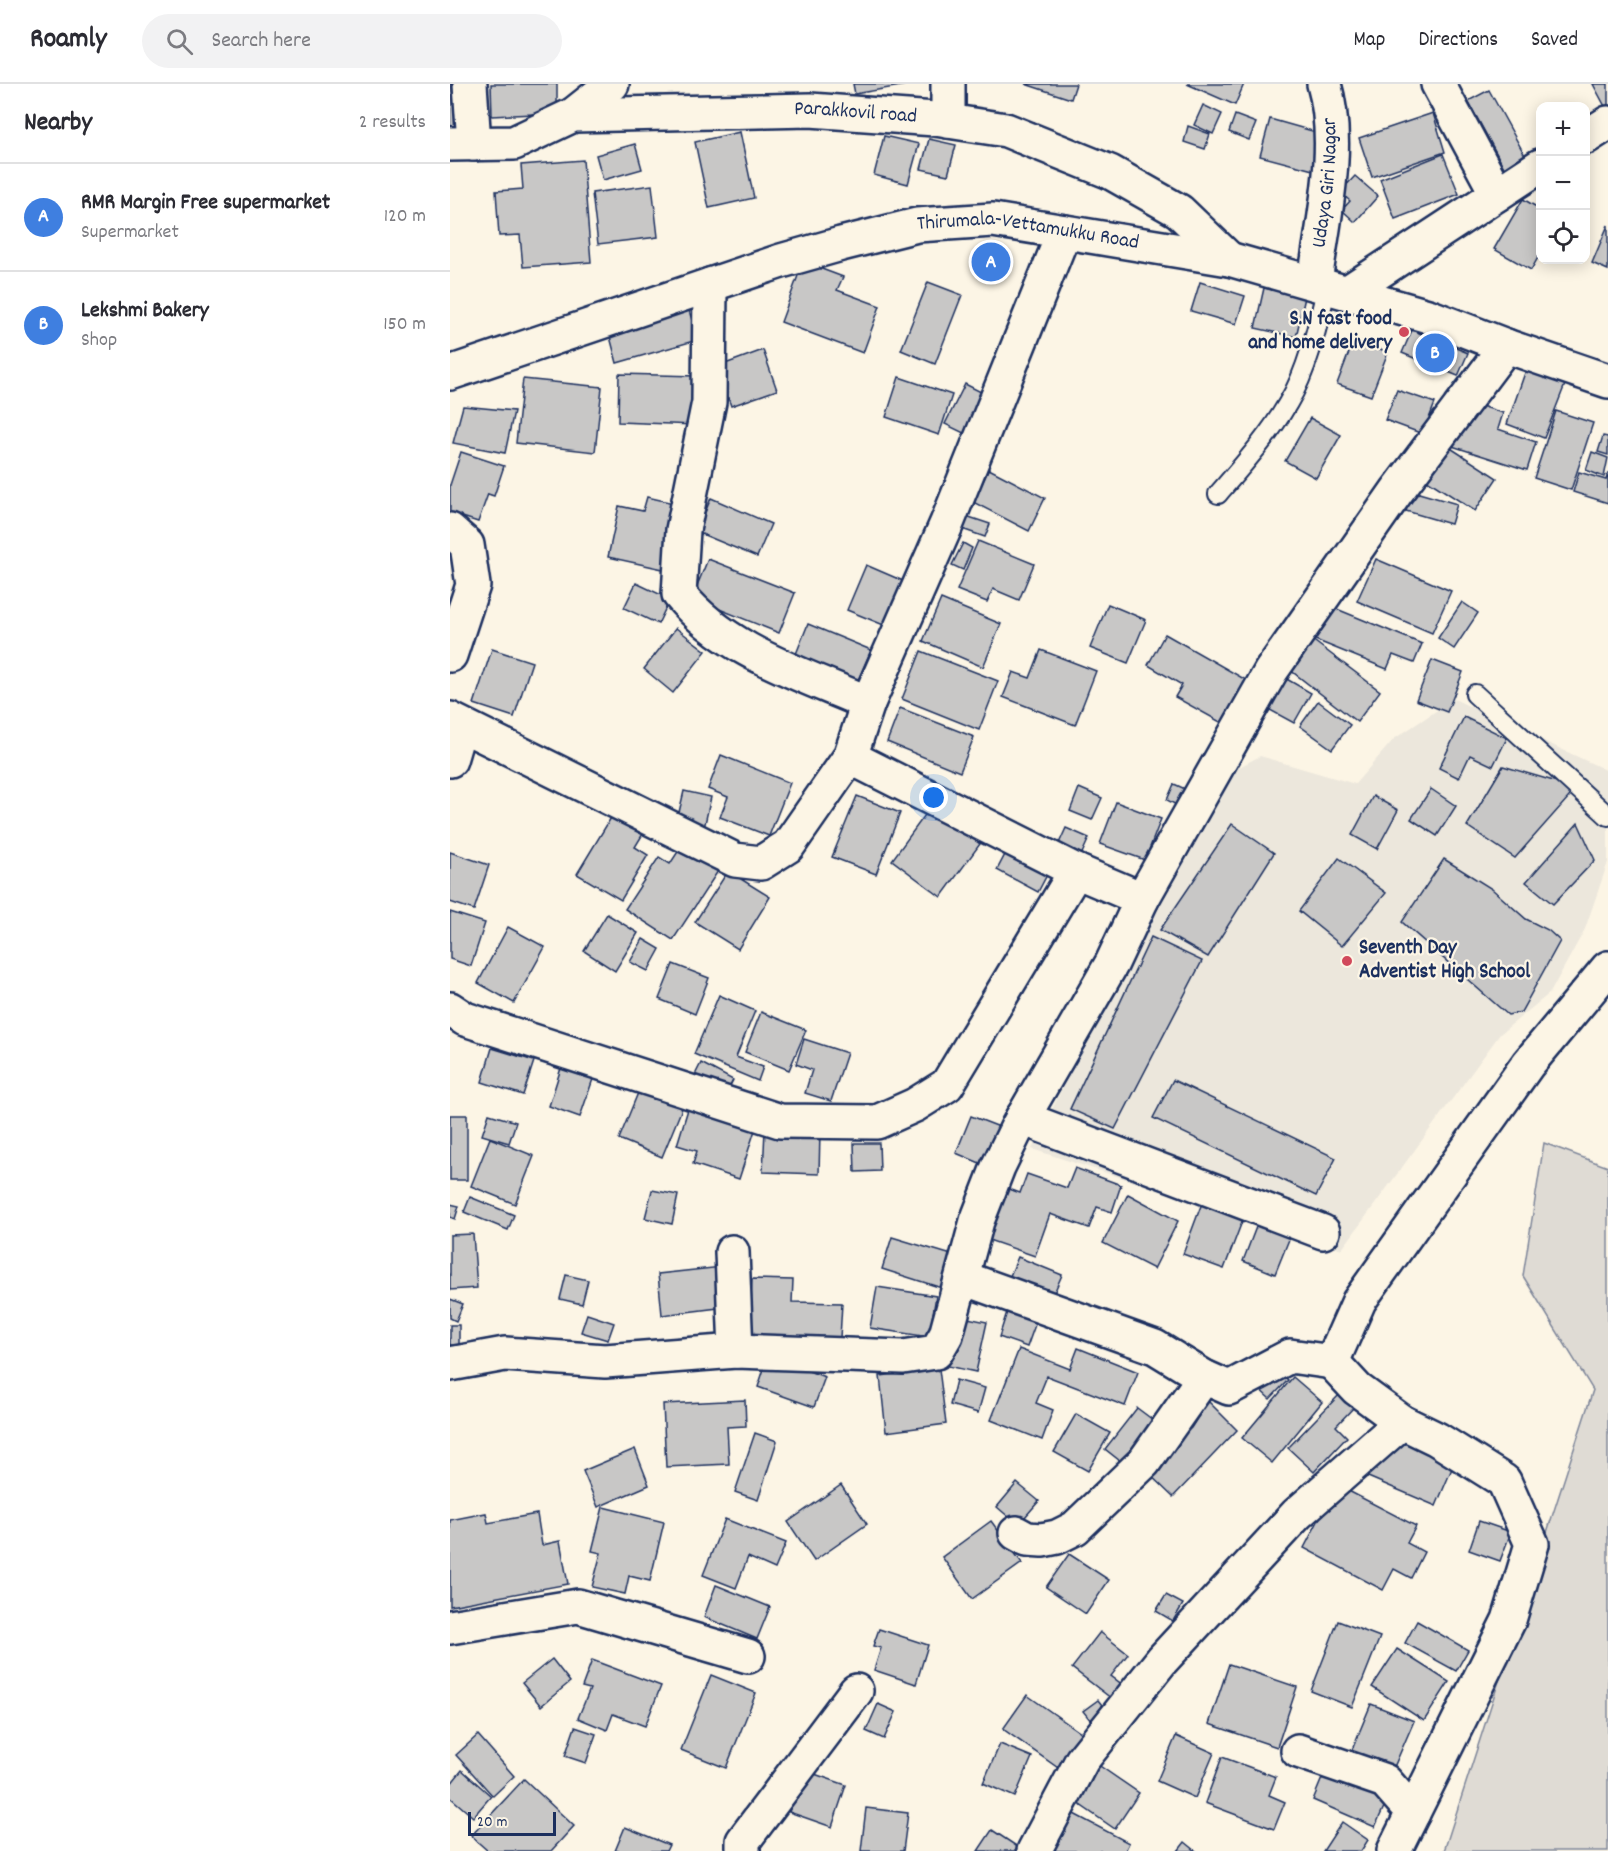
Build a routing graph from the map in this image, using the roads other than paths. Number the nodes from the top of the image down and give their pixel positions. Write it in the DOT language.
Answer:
graph roads {
  1 [pos="470,84"];
  2 [pos="612,84"];
  3 [pos="948,84"];
  4 [pos="1324,84"];
  5 [pos="1438,84"];
  6 [pos="573,115"];
  7 [pos="948,121"];
  8 [pos="1608,123"];
  9 [pos="1590,134"];
  10 [pos="462,144"];
  11 [pos="1536,169"];
  12 [pos="1497,194"];
  13 [pos="1064,232"];
  14 [pos="1229,259"];
  15 [pos="710,285"];
  16 [pos="1330,287"];
  17 [pos="1506,346"];
  18 [pos="450,373"];
  19 [pos="1608,381"];
  20 [pos="1218,494"];
  21 [pos="450,530"];
  22 [pos="450,655"];
  23 [pos="1475,694"];
  24 [pos="868,703"];
  25 [pos="455,722"];
  26 [pos="850,757"];
  27 [pos="450,760"];
  28 [pos="1608,816"];
  29 [pos="1076,871"];
  30 [pos="1142,899"];
  31 [pos="1608,968"];
  32 [pos="450,1009"];
  33 [pos="1022,1118"];
  34 [pos="1323,1232"];
  35 [pos="732,1252"];
  36 [pos="963,1278"];
  37 [pos="736,1350"];
  38 [pos="1332,1362"];
  39 [pos="450,1364"];
  40 [pos="1204,1377"];
  41 [pos="1402,1422"];
  42 [pos="1016,1533"];
  43 [pos="450,1627"];
  44 [pos="748,1656"];
  45 [pos="856,1691"];
  46 [pos="1298,1751"];
  47 [pos="1413,1813"];
  48 [pos="743,1851"];
  49 [pos="1034,1851"];
  50 [pos="1394,1851"];
  1 -- 10 [label="street"];
  2 -- 6 [label="street"];
  3 -- 7 [label="street"];
  4 -- 16 [label="street, Udaya Giri Nagar"];
  5 -- 12 [label="street"];
  6 -- 7 [label="street, Parakkovil road"];
  6 -- 10 [label="street, Parakkovil road"];
  7 -- 14 [label="street, Parakkovil road"];
  8 -- 9 [label="street"];
  11 -- 12 [label="street"];
  12 -- 16 [label="street"];
  13 -- 14 [label="street, Thirumala-Vettamukku Road"];
  13 -- 15 [label="street, Thirumala-Vettamukku Road"];
  13 -- 24 [label="street"];
  14 -- 16 [label="street, Thirumala-Vettamukku Road"];
  15 -- 18 [label="street, Thirumala-Vettamukku Road"];
  15 -- 24 [label="street"];
  16 -- 17 [label="street, Thirumala-Vettamukku Road"];
  16 -- 20 [label="lane"];
  17 -- 19 [label="street, Thirumala-Vettamukku Road"];
  17 -- 30 [label="street"];
  21 -- 22 [label="street"];
  23 -- 28 [label="lane"];
  24 -- 26 [label="street"];
  25 -- 26 [label="street"];
  25 -- 27 [label="street"];
  26 -- 29 [label="street"];
  29 -- 30 [label="street"];
  29 -- 32 [label="street"];
  30 -- 33 [label="street"];
  31 -- 38 [label="street"];
  33 -- 34 [label="street"];
  33 -- 36 [label="street"];
  35 -- 37 [label="street"];
  36 -- 37 [label="street"];
  36 -- 40 [label="street"];
  37 -- 39 [label="street"];
  38 -- 40 [label="street"];
  38 -- 41 [label="street"];
  40 -- 42 [label="street"];
  41 -- 47 [label="street"];
  41 -- 49 [label="street"];
  43 -- 44 [label="street"];
  45 -- 48 [label="street"];
  46 -- 47 [label="street"];
  47 -- 50 [label="street"];
}
